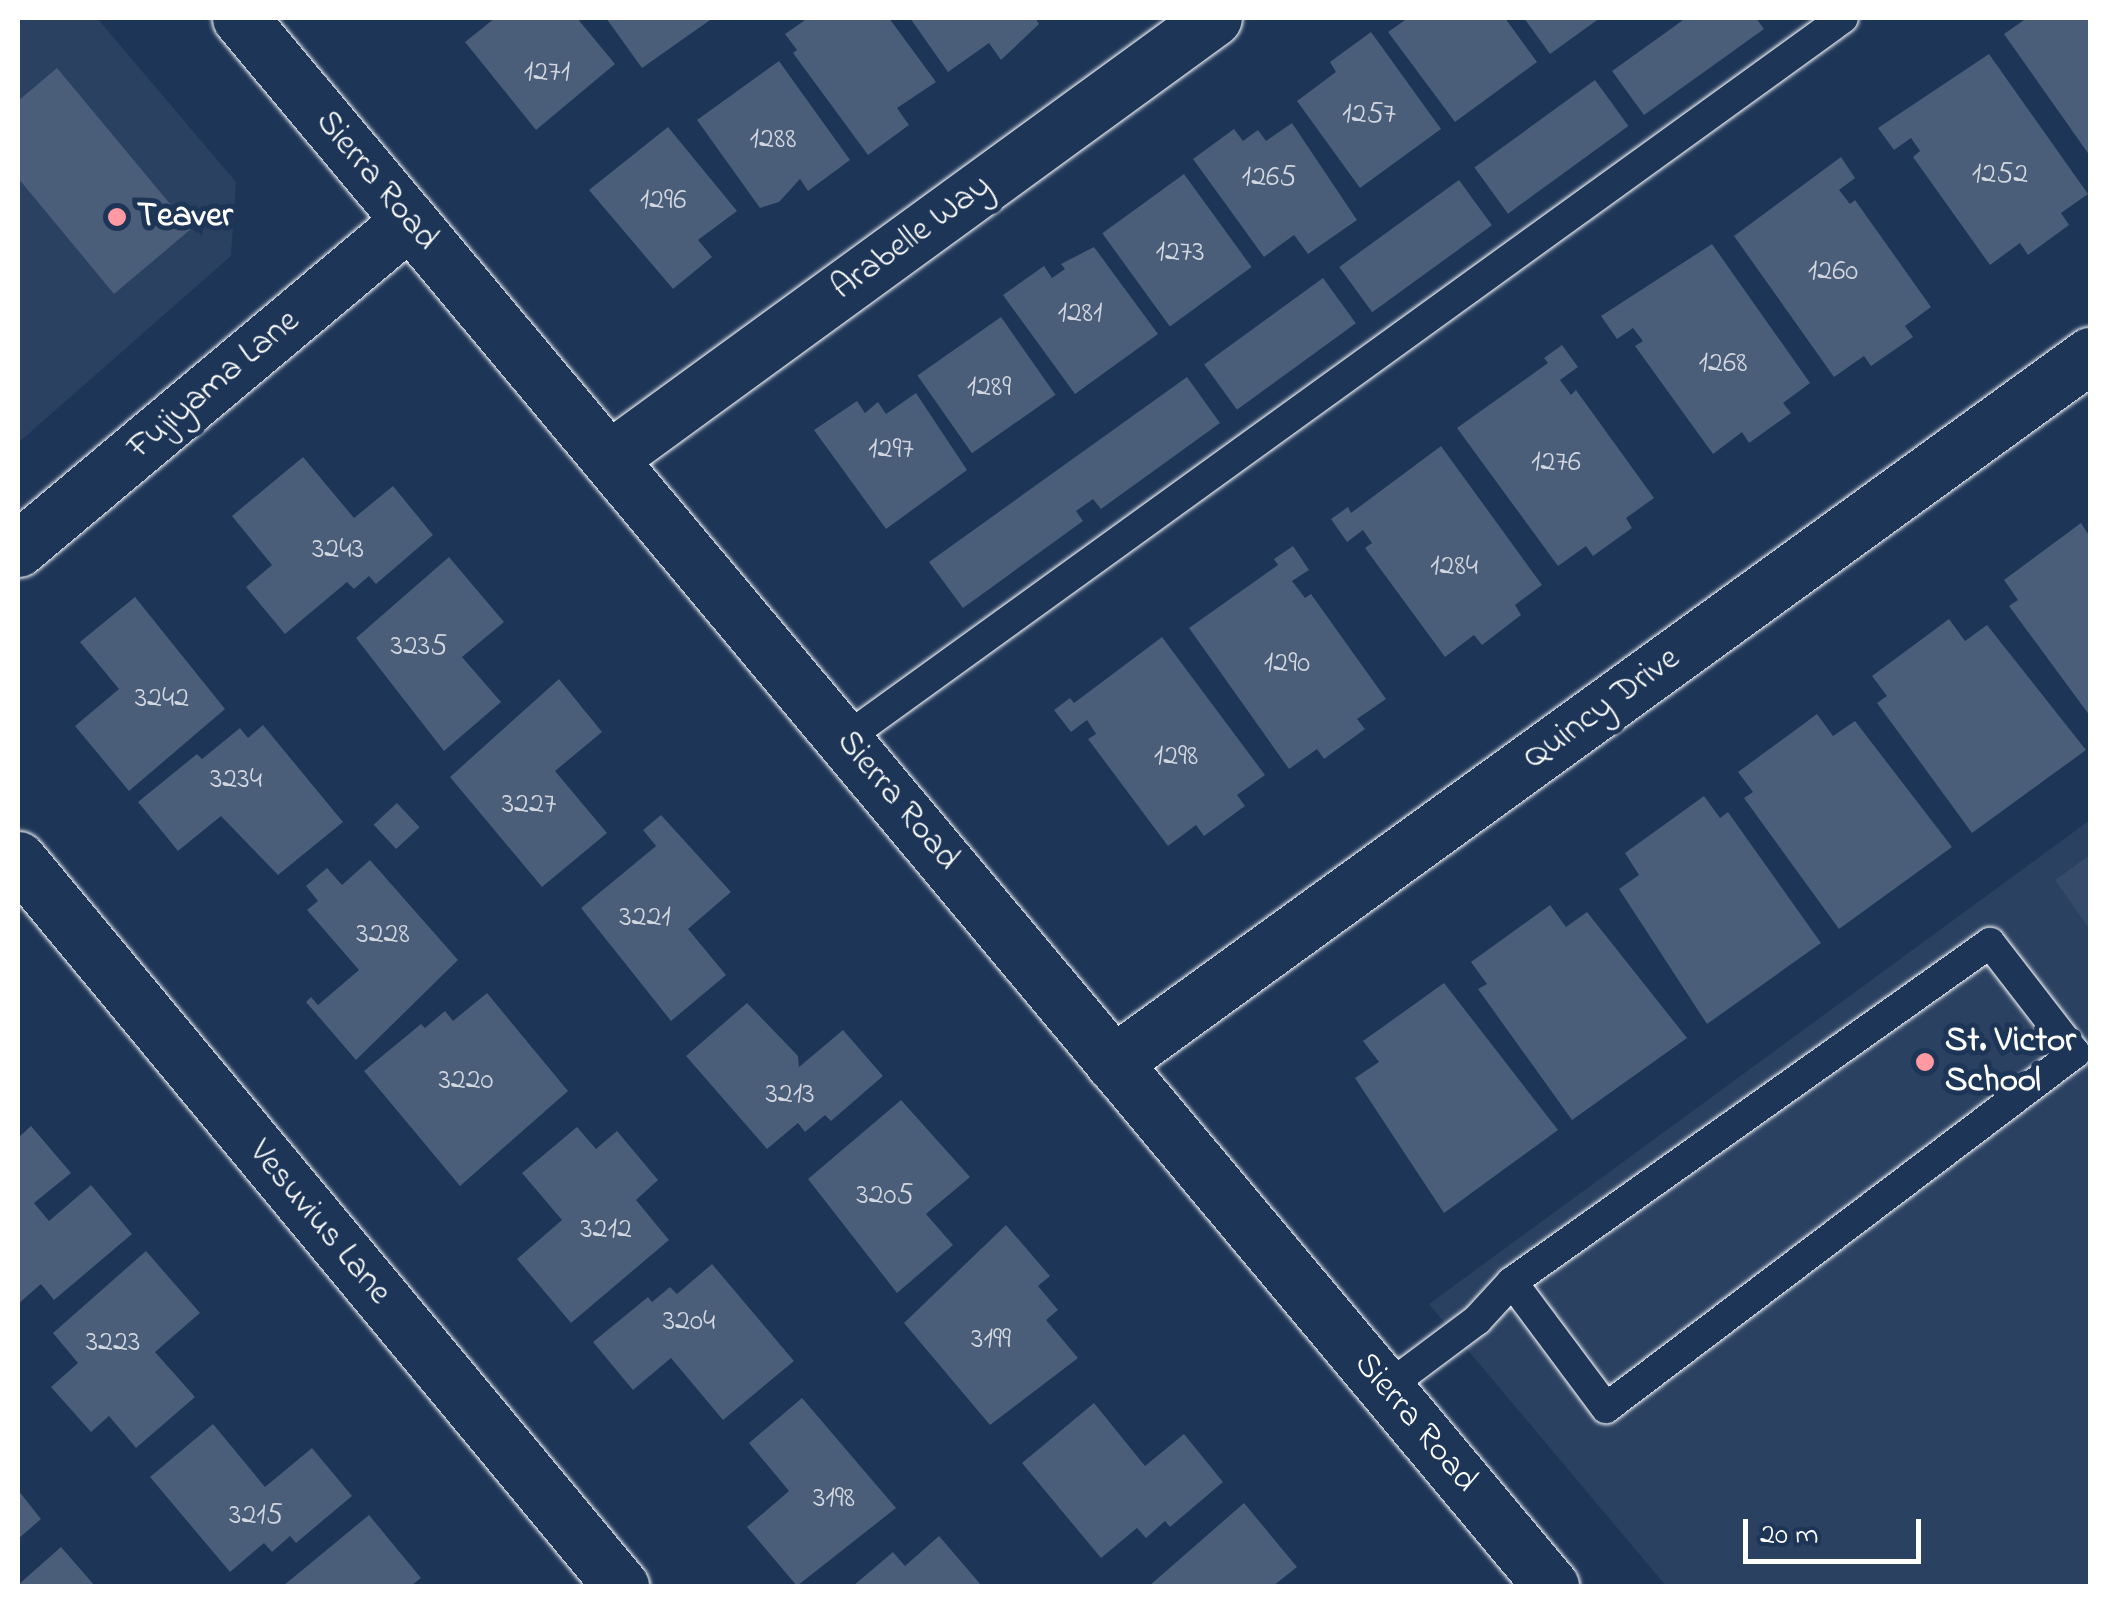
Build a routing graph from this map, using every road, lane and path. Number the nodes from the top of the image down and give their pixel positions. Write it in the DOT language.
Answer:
graph roads {
  1 [pos="240,18"];
  2 [pos="1214,18"];
  3 [pos="1844,18"];
  4 [pos="409,221"];
  5 [pos="2090,355"];
  6 [pos="610,458"];
  7 [pos="18,549"];
  8 [pos="846,739"];
  9 [pos="18,859"];
  10 [pos="1113,1063"];
  11 [pos="1512,1282"];
  12 [pos="1386,1388"];
  13 [pos="620,1586"];
  14 [pos="1551,1586"];
  1 -- 4 [label="street, Sierra Road"];
  2 -- 6 [label="street, Arabelle Way"];
  3 -- 8 [label="lane"];
  4 -- 6 [label="street, Sierra Road"];
  4 -- 7 [label="street, Fujiyama Lane"];
  5 -- 10 [label="street, Quincy Drive"];
  6 -- 8 [label="street, Sierra Road"];
  8 -- 10 [label="street, Sierra Road"];
  9 -- 13 [label="street, Vesuvius Lane"];
  10 -- 12 [label="street, Sierra Road"];
  11 -- 11 [label="lane"];
  11 -- 12 [label="lane"];
  12 -- 14 [label="street, Sierra Road"];
}
